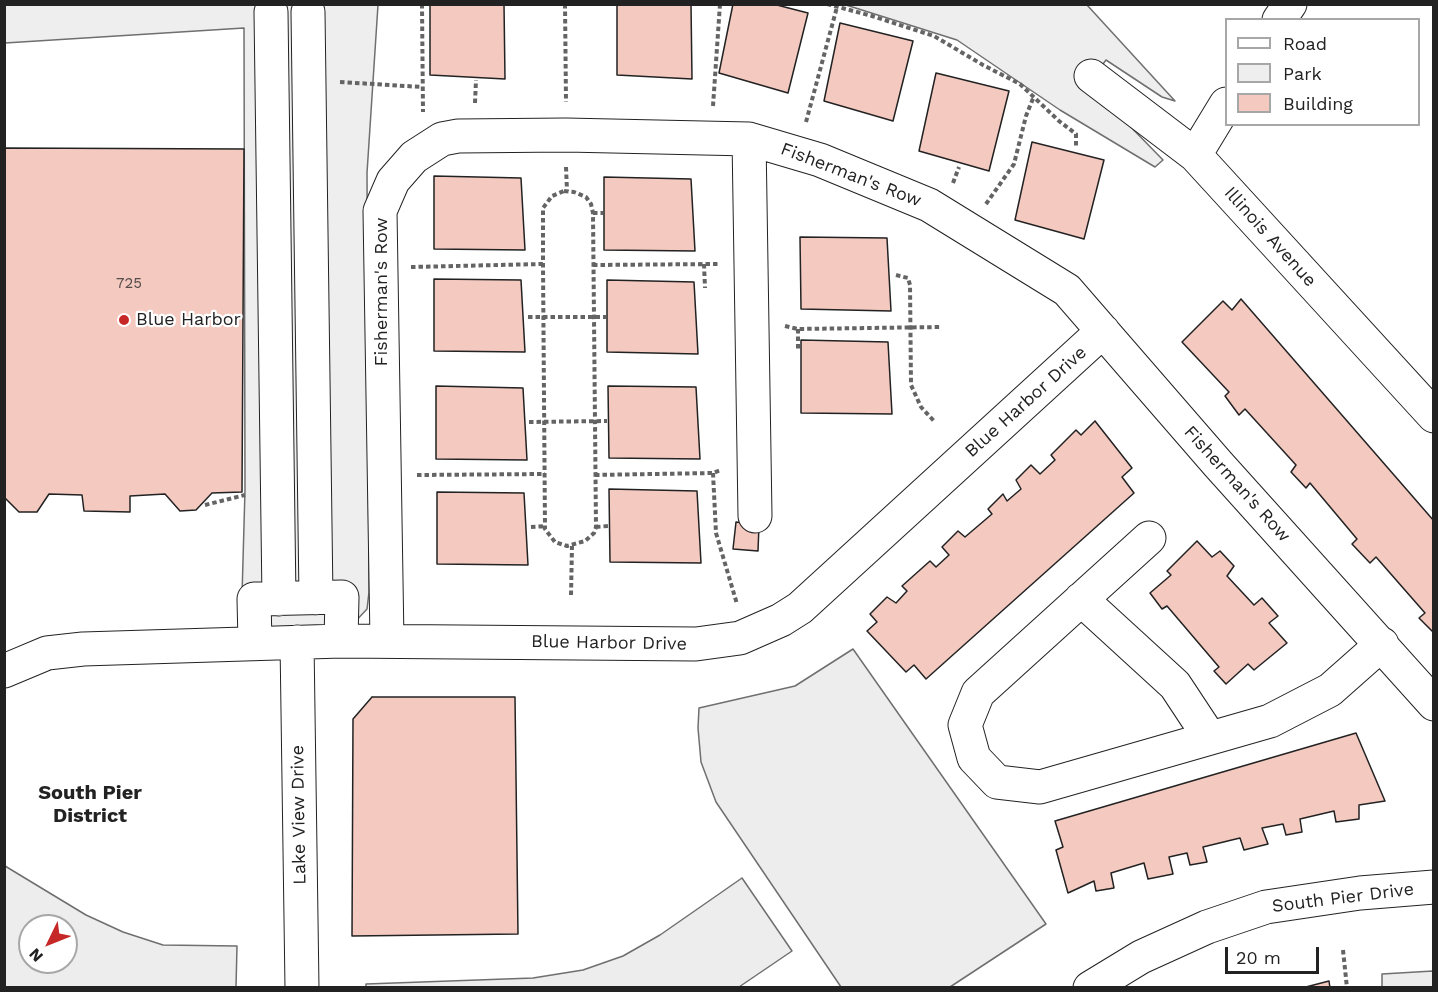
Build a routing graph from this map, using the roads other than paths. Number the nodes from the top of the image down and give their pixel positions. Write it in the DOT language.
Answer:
graph roads {
  1 [pos="1290,4"];
  2 [pos="268,8"];
  3 [pos="311,8"];
  4 [pos="1280,18"];
  5 [pos="1091,76"];
  6 [pos="1225,107"];
  7 [pos="749,139"];
  8 [pos="1195,155"];
  9 [pos="1103,331"];
  10 [pos="1434,416"];
  11 [pos="755,516"];
  12 [pos="1149,538"];
  13 [pos="316,598"];
  14 [pos="279,599"];
  15 [pos="1081,600"];
  16 [pos="341,641"];
  17 [pos="387,641"];
  18 [pos="297,642"];
  19 [pos="255,643"];
  20 [pos="1382,644"];
  21 [pos="4,671"];
  22 [pos="1434,704"];
  23 [pos="1210,738"];
  24 [pos="1434,887"];
  25 [pos="302,987"];
  26 [pos="1090,987"];
  1 -- 4 [label="street"];
  2 -- 3 [label="street"];
  2 -- 14 [label="street"];
  3 -- 13 [label="street"];
  5 -- 8 [label="street, Illinois Avenue"];
  6 -- 8 [label="street"];
  7 -- 9 [label="street, Fisherman's Row"];
  7 -- 11 [label="street"];
  7 -- 17 [label="street, Fisherman's Row"];
  8 -- 10 [label="street, Illinois Avenue"];
  9 -- 17 [label="street, Blue Harbor Drive"];
  9 -- 20 [label="street, Fisherman's Row"];
  12 -- 15 [label="street"];
  13 -- 14 [label="street"];
  13 -- 16 [label="street"];
  14 -- 19 [label="street"];
  15 -- 23 [label="street"];
  15 -- 23 [label="street"];
  16 -- 17 [label="street, Blue Harbor Drive"];
  16 -- 18 [label="street, Blue Harbor Drive"];
  18 -- 19 [label="street, Blue Harbor Drive"];
  18 -- 25 [label="street, Lake View Drive"];
  19 -- 21 [label="street, Blue Harbor Drive"];
  20 -- 22 [label="street, Fisherman's Row"];
  20 -- 23 [label="street"];
  24 -- 26 [label="street, South Pier Drive"];
}
